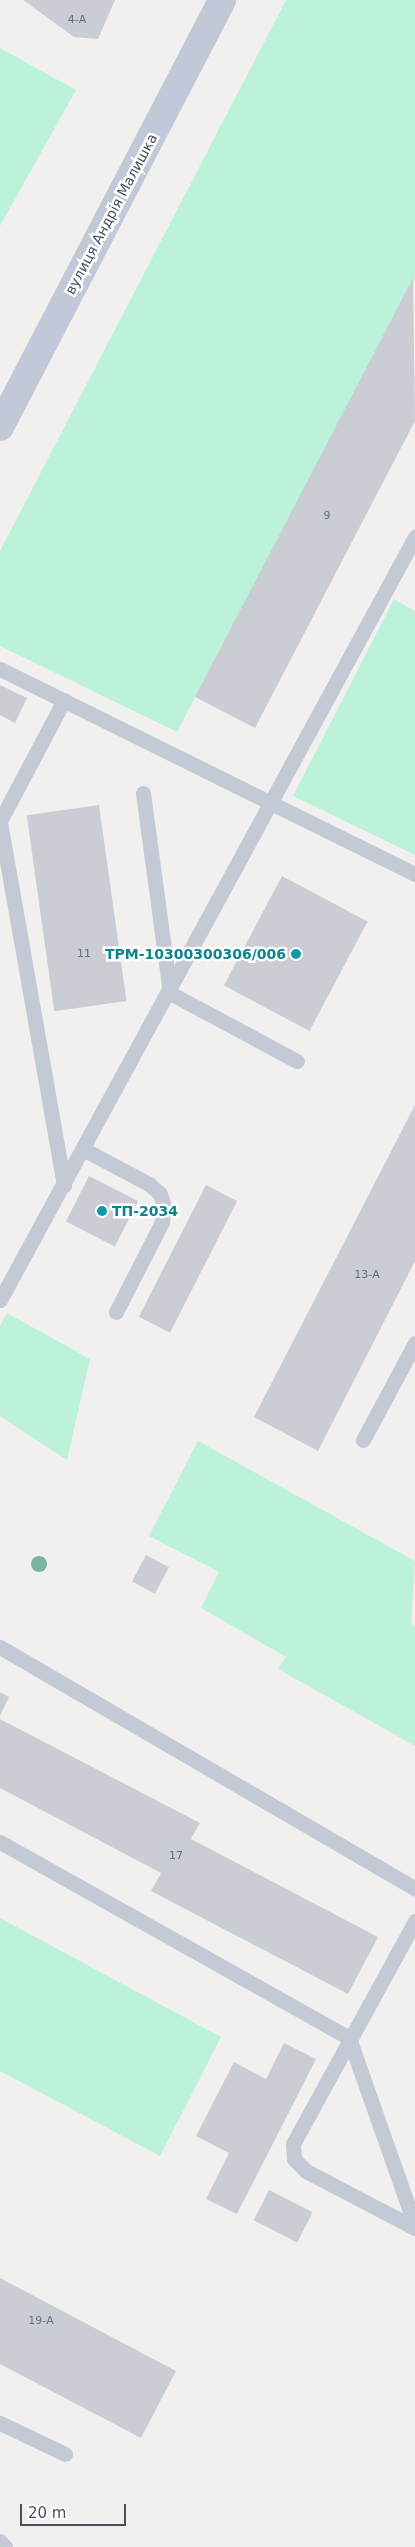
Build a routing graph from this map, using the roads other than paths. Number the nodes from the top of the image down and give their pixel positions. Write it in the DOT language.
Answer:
graph roads {
  1 [pos="222,0"];
  2 [pos="0,427"];
  3 [pos="415,537"];
  4 [pos="0,669"];
  5 [pos="64,700"];
  6 [pos="143,793"];
  7 [pos="274,803"];
  8 [pos="0,821"];
  9 [pos="415,874"];
  10 [pos="170,993"];
  11 [pos="297,1061"];
  12 [pos="83,1149"];
  13 [pos="64,1185"];
  14 [pos="0,1300"];
  15 [pos="116,1312"];
  16 [pos="415,1343"];
  17 [pos="363,1440"];
  18 [pos="0,1647"];
  19 [pos="0,1842"];
  20 [pos="415,1889"];
  21 [pos="415,1921"];
  22 [pos="349,2038"];
  23 [pos="415,2226"];
  24 [pos="0,2422"];
  25 [pos="64,2454"];
  26 [pos="0,2541"];
  27 [pos="5,2547"];
  1 -- 2 [label="street, вулиця Андрія Малишка"];
  3 -- 7 [label="lane"];
  4 -- 5 [label="lane"];
  5 -- 7 [label="lane"];
  5 -- 8 [label="lane"];
  6 -- 10 [label="lane"];
  7 -- 9 [label="lane"];
  7 -- 10 [label="lane"];
  8 -- 13 [label="lane"];
  10 -- 11 [label="lane"];
  10 -- 12 [label="lane"];
  12 -- 13 [label="lane"];
  12 -- 15 [label="lane"];
  13 -- 14 [label="lane"];
  16 -- 17 [label="lane"];
  18 -- 20 [label="lane"];
  19 -- 22 [label="lane"];
  21 -- 22 [label="lane"];
  22 -- 23 [label="lane"];
  22 -- 23 [label="lane"];
  24 -- 25 [label="lane"];
  26 -- 27 [label="lane"];
}
